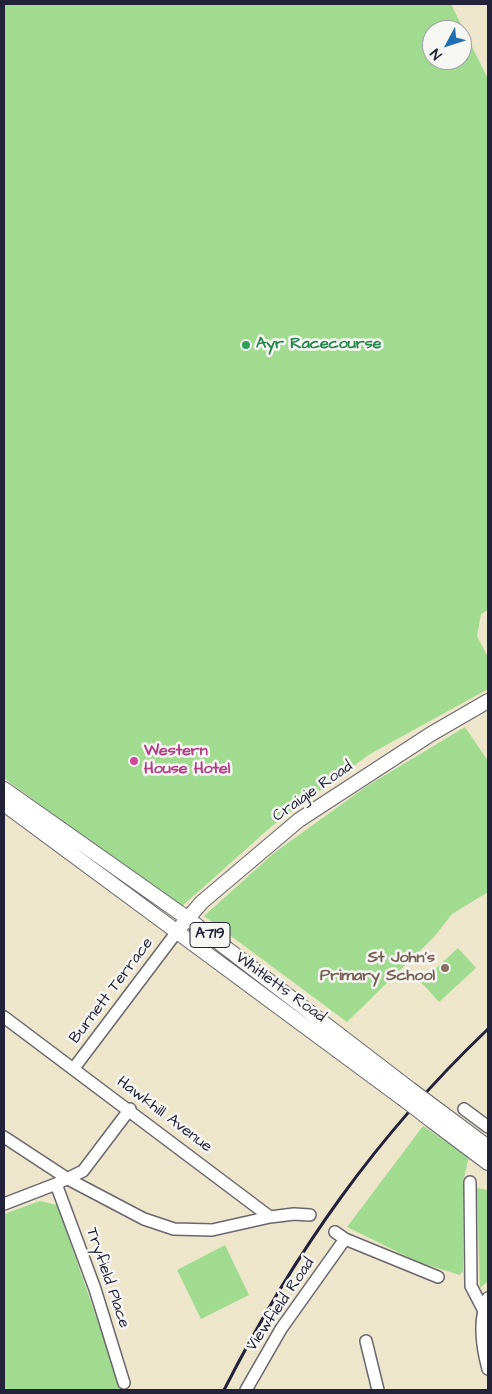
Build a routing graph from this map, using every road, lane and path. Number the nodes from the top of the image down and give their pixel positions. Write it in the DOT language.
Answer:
graph roads {
  1 [pos="488,700"];
  2 [pos="4,788"];
  3 [pos="4,804"];
  4 [pos="187,918"];
  5 [pos="176,934"];
  6 [pos="4,1016"];
  7 [pos="74,1068"];
  8 [pos="406,1093"];
  9 [pos="130,1109"];
  10 [pos="464,1110"];
  11 [pos="437,1117"];
  12 [pos="488,1127"];
  13 [pos="4,1137"];
  14 [pos="488,1147"];
  15 [pos="488,1163"];
  16 [pos="68,1179"];
  17 [pos="470,1182"];
  18 [pos="56,1184"];
  19 [pos="4,1204"];
  20 [pos="310,1215"];
  21 [pos="270,1217"];
  22 [pos="335,1232"];
  23 [pos="345,1239"];
  24 [pos="438,1277"];
  25 [pos="488,1298"];
  26 [pos="483,1309"];
  27 [pos="366,1341"];
  28 [pos="488,1369"];
  29 [pos="124,1383"];
  30 [pos="246,1390"];
  31 [pos="378,1390"];
  1 -- 4 [label="main road, Craigie Road"];
  2 -- 4 [label="main road, Whitletts Road / A719"];
  3 -- 5 [label="main road, Whitletts Road / A719"];
  4 -- 5 [label="main road, Craigie Road"];
  4 -- 8 [label="main road, Whitletts Road / A719"];
  5 -- 7 [label="street, Burnett Terrace"];
  5 -- 8 [label="main road, Whitletts Road / A719"];
  6 -- 7 [label="street, Hawkhill Avenue"];
  7 -- 9 [label="street, Hawkhill Avenue"];
  8 -- 11 [label="main road, Whitletts Road / A719, bridge"];
  9 -- 16 [label="street"];
  9 -- 21 [label="street, Hawkhill Avenue"];
  10 -- 12 [label="street"];
  11 -- 14 [label="main road, Whitletts Road / A719"];
  11 -- 15 [label="main road, Whitletts Road / A719"];
  13 -- 16 [label="street"];
  16 -- 18 [label="street"];
  16 -- 21 [label="street"];
  17 -- 26 [label="street"];
  18 -- 19 [label="street"];
  18 -- 29 [label="street, Tryfield Place"];
  20 -- 21 [label="street"];
  22 -- 23 [label="street"];
  23 -- 24 [label="street"];
  23 -- 30 [label="street, Viewfield Road"];
  25 -- 26 [label="street"];
  26 -- 28 [label="street"];
  27 -- 31 [label="street"];
}
